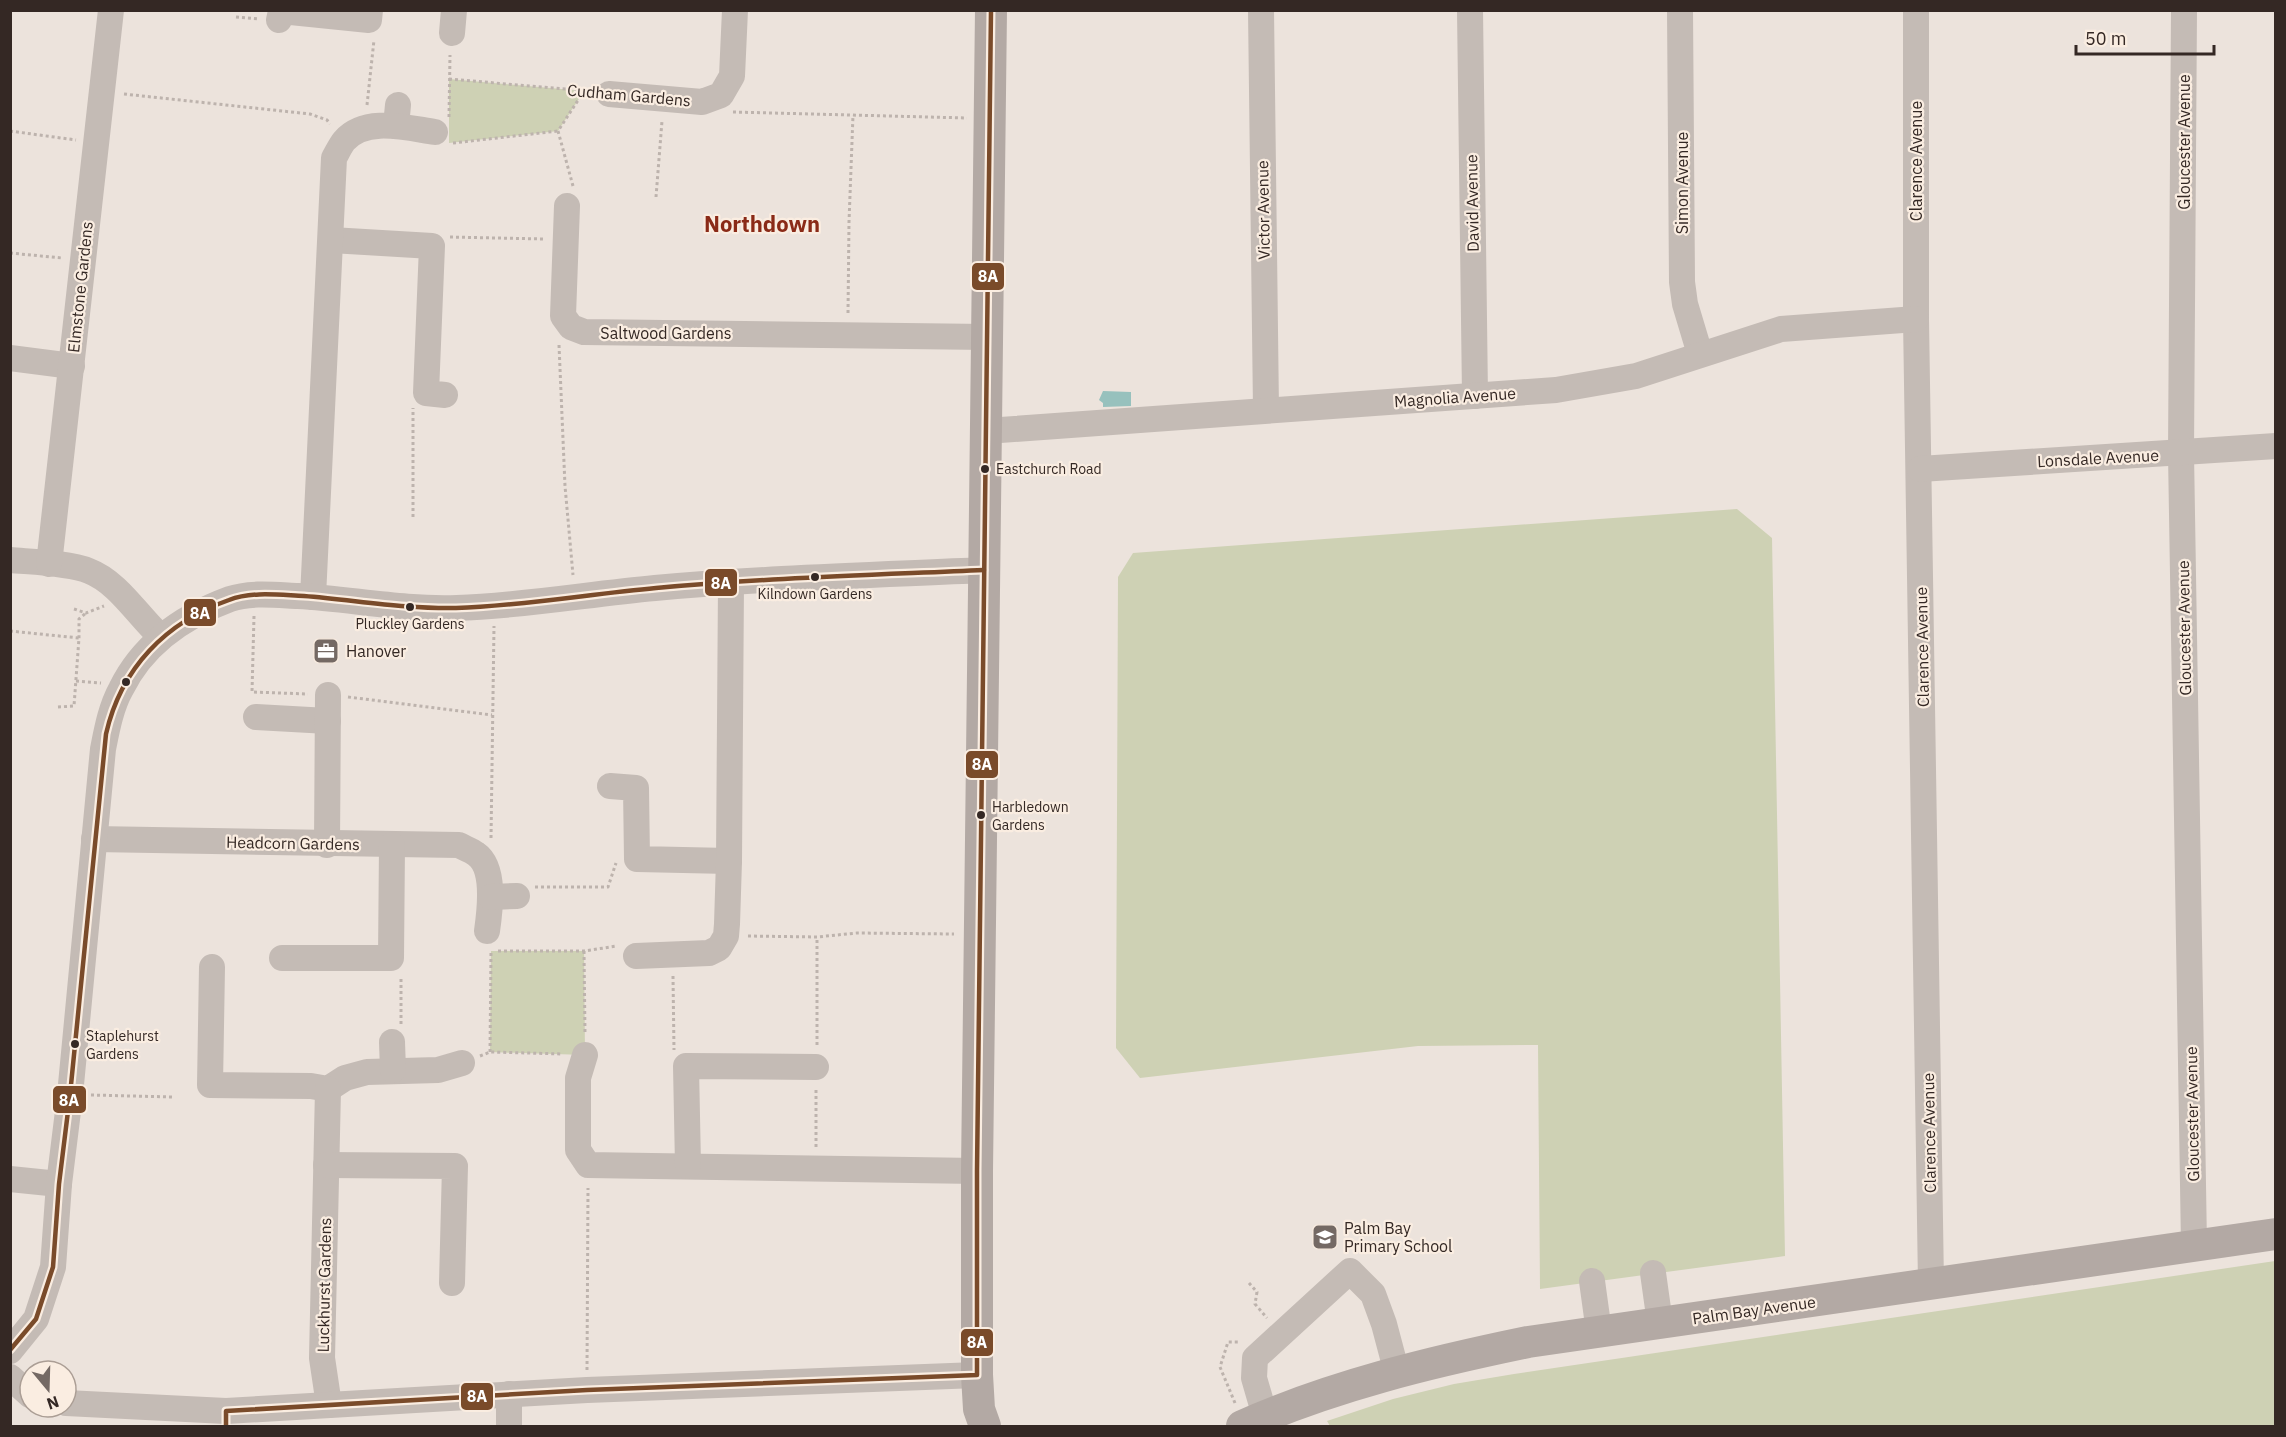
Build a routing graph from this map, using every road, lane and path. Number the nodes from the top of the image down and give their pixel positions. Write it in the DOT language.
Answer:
graph roads {
  1 [pos="111,10"];
  2 [pos="735,10"];
  3 [pos="991,10"];
  4 [pos="1261,10"];
  5 [pos="1470,10"];
  6 [pos="1680,10"];
  7 [pos="1916,10"];
  8 [pos="2184,10"];
  9 [pos="369,15"];
  10 [pos="279,20"];
  11 [pos="453,22"];
  12 [pos="449,79"];
  13 [pos="102,92"];
  14 [pos="596,92"];
  15 [pos="721,95"];
  16 [pos="664,98"];
  17 [pos="854,115"];
  18 [pos="989,119"];
  19 [pos="442,127"];
  20 [pos="10,131"];
  21 [pos="558,131"];
  22 [pos="355,134"];
  23 [pos="96,143"];
  24 [pos="656,197"];
  25 [pos="567,206"];
  26 [pos="331,240"];
  27 [pos="565,240"];
  28 [pos="432,246"];
  29 [pos="10,253"];
  30 [pos="83,261"];
  31 [pos="1916,319"];
  32 [pos="571,327"];
  33 [pos="848,336"];
  34 [pos="987,337"];
  35 [pos="1700,354"];
  36 [pos="10,358"];
  37 [pos="72,366"];
  38 [pos="435,394"];
  39 [pos="1475,396"];
  40 [pos="1266,410"];
  41 [pos="986,430"];
  42 [pos="2276,446"];
  43 [pos="2181,453"];
  44 [pos="1920,469"];
  45 [pos="413,516"];
  46 [pos="10,560"];
  47 [pos="49,564"];
  48 [pos="984,570"];
  49 [pos="731,583"];
  50 [pos="121,595"];
  51 [pos="313,597"];
  52 [pos="575,598"];
  53 [pos="495,606"];
  54 [pos="74,609"];
  55 [pos="86,614"];
  56 [pos="10,632"];
  57 [pos="160,636"];
  58 [pos="79,638"];
  59 [pos="328,694"];
  60 [pos="58,707"];
  61 [pos="256,717"];
  62 [pos="328,721"];
  63 [pos="610,786"];
  64 [pos="94,839"];
  65 [pos="327,845"];
  66 [pos="392,845"];
  67 [pos="637,859"];
  68 [pos="729,861"];
  69 [pos="486,864"];
  70 [pos="517,896"];
  71 [pos="491,897"];
  72 [pos="980,934"];
  73 [pos="726,936"];
  74 [pos="489,941"];
  75 [pos="585,951"];
  76 [pos="636,956"];
  77 [pos="282,958"];
  78 [pos="391,958"];
  79 [pos="665,963"];
  80 [pos="212,967"];
  81 [pos="392,1042"];
  82 [pos="490,1052"];
  83 [pos="585,1055"];
  84 [pos="462,1063"];
  85 [pos="686,1066"];
  86 [pos="816,1067"];
  87 [pos="393,1070"];
  88 [pos="328,1089"];
  89 [pos="70,1095"];
  90 [pos="173,1096"];
  91 [pos="326,1165"];
  92 [pos="588,1165"];
  93 [pos="688,1166"];
  94 [pos="977,1170"];
  95 [pos="10,1179"];
  96 [pos="59,1184"];
  97 [pos="2276,1234"];
  98 [pos="2194,1245"];
  99 [pos="1653,1273"];
  100 [pos="1592,1281"];
  101 [pos="452,1283"];
  102 [pos="1931,1284"];
  103 [pos="1660,1323"];
  104 [pos="1599,1332"];
  105 [pos="10,1351"];
  106 [pos="1397,1373"];
  107 [pos="977,1375"];
  108 [pos="587,1390"];
  109 [pos="509,1394"];
  110 [pos="78,1404"];
  111 [pos="329,1405"];
  112 [pos="226,1419"];
  113 [pos="1253,1421"];
  114 [pos="509,1426"];
  115 [pos="985,1426"];
  1 -- 13 [label="street, Elmstone Gardens"];
  2 -- 15 [label="street"];
  3 -- 18 [label="main road"];
  4 -- 40 [label="street, Victor Avenue"];
  5 -- 39 [label="street, David Avenue"];
  6 -- 35 [label="street, Simon Avenue"];
  7 -- 31 [label="street, Clarence Avenue"];
  8 -- 43 [label="street, Gloucester Avenue"];
  9 -- 10 [label="street"];
  9 -- 22 [label="path"];
  11 -- 12 [label="path"];
  12 -- 14 [label="path, Cudham Gardens"];
  12 -- 19 [label="path"];
  13 -- 22 [label="path"];
  13 -- 23 [label="street, Elmstone Gardens"];
  14 -- 16 [label="street, Cudham Gardens"];
  14 -- 21 [label="path"];
  15 -- 16 [label="street, Cudham Gardens"];
  15 -- 17 [label="path"];
  16 -- 24 [label="path"];
  17 -- 18 [label="path"];
  17 -- 33 [label="path"];
  18 -- 34 [label="main road"];
  19 -- 21 [label="path"];
  19 -- 22 [label="street"];
  20 -- 23 [label="path"];
  21 -- 25 [label="path"];
  22 -- 26 [label="street"];
  23 -- 30 [label="street, Elmstone Gardens"];
  25 -- 27 [label="street"];
  26 -- 28 [label="street"];
  26 -- 51 [label="street"];
  27 -- 28 [label="path"];
  27 -- 32 [label="street"];
  28 -- 38 [label="street"];
  29 -- 30 [label="path"];
  30 -- 37 [label="street, Elmstone Gardens"];
  31 -- 35 [label="street, Magnolia Avenue"];
  31 -- 44 [label="street, Clarence Avenue"];
  32 -- 33 [label="street, Saltwood Gardens"];
  32 -- 52 [label="path"];
  33 -- 34 [label="street, Saltwood Gardens"];
  34 -- 41 [label="main road"];
  35 -- 39 [label="street, Magnolia Avenue"];
  36 -- 37 [label="street"];
  37 -- 47 [label="street, Elmstone Gardens"];
  38 -- 45 [label="path"];
  39 -- 40 [label="street, Magnolia Avenue"];
  40 -- 41 [label="street, Magnolia Avenue"];
  41 -- 48 [label="main road"];
  42 -- 43 [label="street, Lonsdale Avenue"];
  43 -- 44 [label="street, Lonsdale Avenue"];
  43 -- 98 [label="street, Gloucester Avenue"];
  44 -- 102 [label="street, Clarence Avenue"];
  46 -- 47 [label="street"];
  47 -- 50 [label="street"];
  48 -- 49 [label="street"];
  48 -- 72 [label="main road"];
  49 -- 52 [label="street"];
  49 -- 68 [label="street"];
  50 -- 55 [label="path"];
  50 -- 57 [label="street"];
  51 -- 53 [label="street"];
  51 -- 57 [label="street"];
  52 -- 53 [label="street"];
  53 -- 69 [label="path"];
  54 -- 55 [label="path"];
  55 -- 58 [label="path"];
  56 -- 58 [label="path"];
  57 -- 64 [label="street"];
  58 -- 60 [label="path"];
  59 -- 62 [label="street"];
  61 -- 62 [label="street"];
  62 -- 65 [label="street"];
  63 -- 67 [label="street"];
  64 -- 65 [label="street, Headcorn Gardens"];
  64 -- 89 [label="street"];
  65 -- 66 [label="street, Headcorn Gardens"];
  66 -- 69 [label="street, Headcorn Gardens"];
  66 -- 78 [label="street"];
  67 -- 68 [label="street"];
  67 -- 70 [label="path"];
  68 -- 73 [label="street"];
  69 -- 71 [label="street"];
  70 -- 71 [label="street"];
  71 -- 74 [label="street"];
  72 -- 73 [label="path"];
  72 -- 94 [label="main road"];
  73 -- 79 [label="street"];
  74 -- 75 [label="path"];
  74 -- 82 [label="path"];
  75 -- 76 [label="path"];
  75 -- 83 [label="path"];
  76 -- 79 [label="street"];
  77 -- 78 [label="street"];
  78 -- 81 [label="path"];
  79 -- 85 [label="path"];
  80 -- 88 [label="street"];
  81 -- 87 [label="street"];
  82 -- 83 [label="path"];
  82 -- 84 [label="path"];
  83 -- 92 [label="street"];
  84 -- 87 [label="street"];
  85 -- 86 [label="street"];
  85 -- 93 [label="street"];
  87 -- 88 [label="street"];
  88 -- 91 [label="street, Luckhurst Gardens"];
  89 -- 90 [label="path"];
  89 -- 96 [label="street"];
  91 -- 101 [label="street"];
  91 -- 111 [label="street, Luckhurst Gardens"];
  92 -- 93 [label="street"];
  92 -- 108 [label="path"];
  93 -- 94 [label="street"];
  94 -- 107 [label="main road"];
  95 -- 96 [label="street"];
  96 -- 105 [label="street"];
  97 -- 98 [label="main road, Palm Bay Avenue"];
  98 -- 102 [label="main road, Palm Bay Avenue"];
  99 -- 103 [label="street"];
  100 -- 104 [label="street"];
  102 -- 103 [label="main road, Palm Bay Avenue"];
  103 -- 104 [label="main road, Palm Bay Avenue"];
  104 -- 106 [label="main road, Palm Bay Avenue"];
  106 -- 113 [label="main road, Palm Bay Avenue"];
  106 -- 113 [label="street"];
  107 -- 108 [label="street"];
  107 -- 115 [label="main road"];
  108 -- 109 [label="street"];
  109 -- 111 [label="street"];
  109 -- 114 [label="street"];
  110 -- 112 [label="street"];
  111 -- 112 [label="street"];
}
